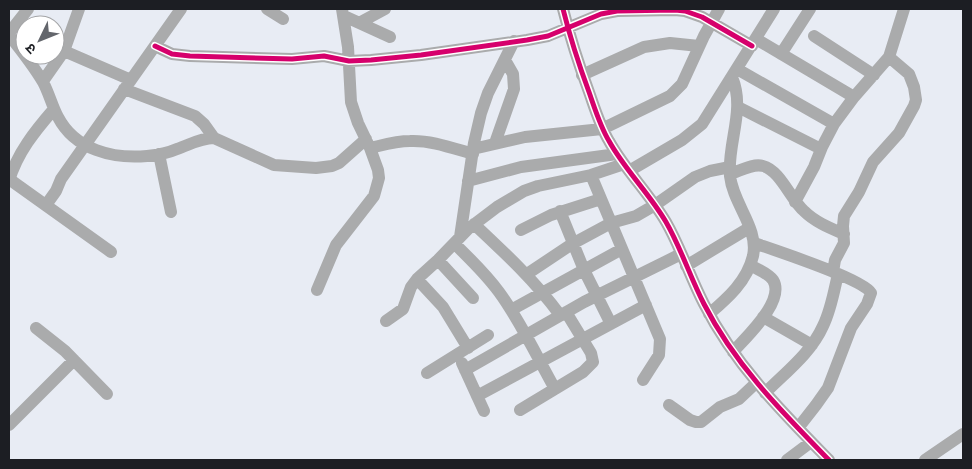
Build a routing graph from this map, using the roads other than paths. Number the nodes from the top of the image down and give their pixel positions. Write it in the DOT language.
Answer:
graph roads {
  1 [pos="28,9"];
  2 [pos="79,9"];
  3 [pos="182,9"];
  4 [pos="267,9"];
  5 [pos="385,9"];
  6 [pos="563,9"];
  7 [pos="676,9"];
  8 [pos="719,9"];
  9 [pos="774,9"];
  10 [pos="810,9"];
  11 [pos="904,9"];
  12 [pos="343,13"];
  13 [pos="283,20"];
  14 [pos="711,22"];
  15 [pos="359,23"];
  16 [pos="568,28"];
  17 [pos="9,34"];
  18 [pos="814,36"];
  19 [pos="390,37"];
  20 [pos="514,41"];
  21 [pos="754,42"];
  22 [pos="155,46"];
  23 [pos="699,46"];
  24 [pos="65,48"];
  25 [pos="65,52"];
  26 [pos="781,54"];
  27 [pos="889,57"];
  28 [pos="505,60"];
  29 [pos="349,61"];
  30 [pos="54,65"];
  31 [pos="735,73"];
  32 [pos="582,75"];
  33 [pos="874,75"];
  34 [pos="42,81"];
  35 [pos="127,85"];
  36 [pos="854,97"];
  37 [pos="738,107"];
  38 [pos="54,109"];
  39 [pos="834,124"];
  40 [pos="602,129"];
  41 [pos="214,138"];
  42 [pos="368,143"];
  43 [pos="495,144"];
  44 [pos="85,145"];
  45 [pos="821,150"];
  46 [pos="473,152"];
  47 [pos="160,154"];
  48 [pos="623,163"];
  49 [pos="730,171"];
  50 [pos="591,175"];
  51 [pos="9,180"];
  52 [pos="468,181"];
  53 [pos="601,199"];
  54 [pos="795,202"];
  55 [pos="655,205"];
  56 [pos="46,206"];
  57 [pos="560,211"];
  58 [pos="171,212"];
  59 [pos="611,223"];
  60 [pos="474,224"];
  61 [pos="750,228"];
  62 [pos="521,230"];
  63 [pos="844,234"];
  64 [pos="457,240"];
  65 [pos="754,243"];
  66 [pos="572,244"];
  67 [pos="622,250"];
  68 [pos="111,252"];
  69 [pos="438,260"];
  70 [pos="684,260"];
  71 [pos="750,265"];
  72 [pos="584,270"];
  73 [pos="835,273"];
  74 [pos="527,274"];
  75 [pos="634,277"];
  76 [pos="417,279"];
  77 [pos="317,290"];
  78 [pos="543,292"];
  79 [pos="597,296"];
  80 [pos="473,298"];
  81 [pos="646,305"];
  82 [pos="511,310"];
  83 [pos="563,314"];
  84 [pos="710,314"];
  85 [pos="763,317"];
  86 [pos="386,321"];
  87 [pos="611,324"];
  88 [pos="36,328"];
  89 [pos="488,335"];
  90 [pos="525,335"];
  91 [pos="582,339"];
  92 [pos="812,345"];
  93 [pos="463,351"];
  94 [pos="733,352"];
  95 [pos="74,360"];
  96 [pos="540,362"];
  97 [pos="465,370"];
  98 [pos="427,373"];
  99 [pos="643,380"];
  100 [pos="756,383"];
  101 [pos="555,389"];
  102 [pos="765,393"];
  103 [pos="107,394"];
  104 [pos="477,396"];
  105 [pos="669,405"];
  106 [pos="520,410"];
  107 [pos="484,411"];
  108 [pos="9,425"];
  109 [pos="798,428"];
  110 [pos="963,434"];
  111 [pos="811,442"];
  112 [pos="787,460"];
  113 [pos="829,460"];
  114 [pos="925,460"];
  1 -- 17 [label="street"];
  2 -- 24 [label="street"];
  3 -- 22 [label="street"];
  4 -- 13 [label="street"];
  5 -- 15 [label="street"];
  6 -- 16 [label="street"];
  7 -- 14 [label="street"];
  7 -- 16 [label="street"];
  8 -- 14 [label="street"];
  9 -- 21 [label="street"];
  10 -- 26 [label="street"];
  11 -- 27 [label="street"];
  12 -- 15 [label="street"];
  12 -- 29 [label="street"];
  14 -- 21 [label="street"];
  14 -- 23 [label="street"];
  15 -- 19 [label="street"];
  16 -- 20 [label="street"];
  16 -- 32 [label="street"];
  17 -- 34 [label="street"];
  18 -- 33 [label="street"];
  20 -- 28 [label="street"];
  20 -- 29 [label="street"];
  21 -- 26 [label="street"];
  21 -- 31 [label="street"];
  22 -- 29 [label="street"];
  22 -- 35 [label="street"];
  23 -- 32 [label="street"];
  23 -- 40 [label="street"];
  25 -- 35 [label="street"];
  26 -- 36 [label="street"];
  27 -- 33 [label="street"];
  27 -- 63 [label="street"];
  28 -- 43 [label="street"];
  28 -- 46 [label="street"];
  29 -- 42 [label="street"];
  30 -- 34 [label="street"];
  31 -- 37 [label="street"];
  31 -- 39 [label="street"];
  31 -- 48 [label="street"];
  32 -- 40 [label="street"];
  33 -- 36 [label="street"];
  34 -- 38 [label="street"];
  35 -- 41 [label="street"];
  35 -- 44 [label="street"];
  36 -- 39 [label="street"];
  37 -- 45 [label="street"];
  37 -- 49 [label="street"];
  38 -- 44 [label="street"];
  38 -- 51 [label="street"];
  39 -- 45 [label="street"];
  40 -- 43 [label="street"];
  40 -- 48 [label="street"];
  41 -- 42 [label="street"];
  41 -- 47 [label="street"];
  42 -- 46 [label="street"];
  42 -- 77 [label="street"];
  43 -- 46 [label="street"];
  44 -- 47 [label="street"];
  44 -- 56 [label="street"];
  45 -- 54 [label="street"];
  46 -- 52 [label="street"];
  47 -- 58 [label="street"];
  48 -- 50 [label="street"];
  48 -- 52 [label="street"];
  48 -- 55 [label="street"];
  49 -- 54 [label="street"];
  49 -- 55 [label="street"];
  49 -- 61 [label="street"];
  50 -- 53 [label="street"];
  50 -- 60 [label="street"];
  51 -- 56 [label="street"];
  52 -- 64 [label="street"];
  53 -- 57 [label="street"];
  53 -- 59 [label="street"];
  54 -- 63 [label="street"];
  55 -- 59 [label="street"];
  55 -- 70 [label="street"];
  56 -- 68 [label="street"];
  57 -- 62 [label="street"];
  57 -- 66 [label="street"];
  59 -- 66 [label="street"];
  59 -- 67 [label="street"];
  60 -- 64 [label="street"];
  60 -- 74 [label="street"];
  61 -- 65 [label="street"];
  61 -- 70 [label="street"];
  63 -- 73 [label="street"];
  64 -- 69 [label="street"];
  64 -- 82 [label="street"];
  65 -- 71 [label="street"];
  65 -- 73 [label="street"];
  66 -- 72 [label="street"];
  66 -- 74 [label="street"];
  67 -- 72 [label="street"];
  67 -- 75 [label="street"];
  69 -- 76 [label="street"];
  69 -- 80 [label="street"];
  70 -- 75 [label="street"];
  70 -- 84 [label="street"];
  71 -- 84 [label="street"];
  71 -- 85 [label="street"];
  72 -- 78 [label="street"];
  72 -- 79 [label="street"];
  73 -- 92 [label="street"];
  73 -- 109 [label="street"];
  74 -- 78 [label="street"];
  75 -- 79 [label="street"];
  75 -- 81 [label="street"];
  76 -- 86 [label="street"];
  76 -- 93 [label="street"];
  78 -- 82 [label="street"];
  78 -- 83 [label="street"];
  79 -- 83 [label="street"];
  79 -- 87 [label="street"];
  81 -- 87 [label="street"];
  81 -- 99 [label="street"];
  82 -- 90 [label="street"];
  83 -- 90 [label="street"];
  83 -- 91 [label="street"];
  84 -- 94 [label="street"];
  85 -- 92 [label="street"];
  85 -- 94 [label="street"];
  87 -- 91 [label="street"];
  88 -- 95 [label="street"];
  89 -- 93 [label="street"];
  90 -- 96 [label="street"];
  90 -- 97 [label="street"];
  91 -- 96 [label="street"];
  91 -- 101 [label="street"];
  92 -- 102 [label="street"];
  93 -- 97 [label="street"];
  93 -- 98 [label="street"];
  94 -- 100 [label="street"];
  95 -- 103 [label="street"];
  95 -- 108 [label="street"];
  96 -- 101 [label="street"];
  96 -- 104 [label="street"];
  97 -- 104 [label="street"];
  100 -- 102 [label="street"];
  100 -- 105 [label="street"];
  101 -- 106 [label="street"];
  102 -- 109 [label="street"];
  104 -- 107 [label="street"];
  109 -- 111 [label="street"];
  110 -- 114 [label="street"];
  111 -- 112 [label="street"];
  111 -- 113 [label="street"];
}
